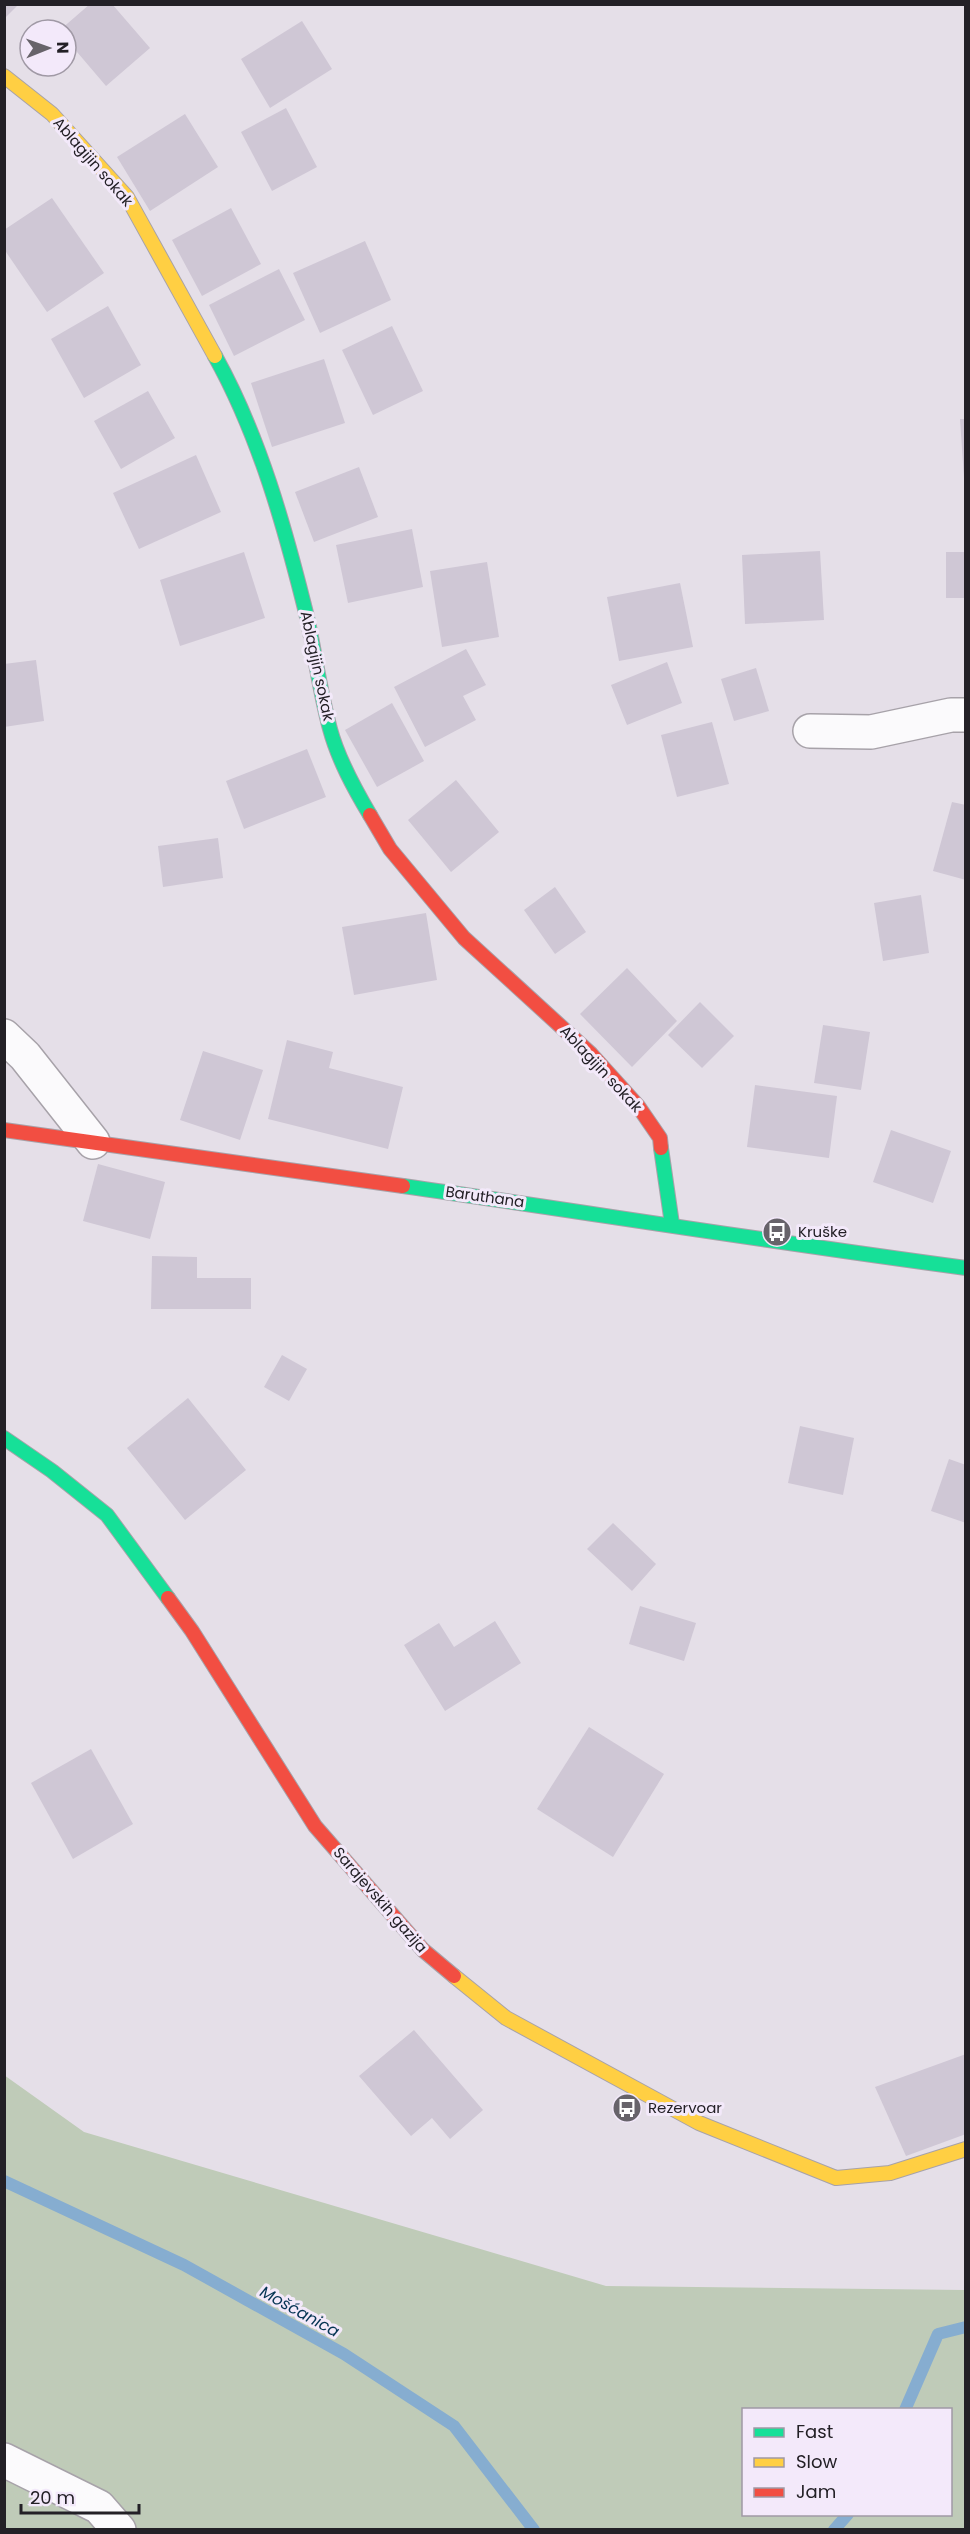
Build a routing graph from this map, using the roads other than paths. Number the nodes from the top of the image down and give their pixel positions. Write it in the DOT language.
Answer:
graph roads {
  1 [pos="4,76"];
  2 [pos="966,715"];
  3 [pos="810,731"];
  4 [pos="4,1036"];
  5 [pos="4,1130"];
  6 [pos="93,1142"];
  7 [pos="672,1224"];
  8 [pos="966,1268"];
  9 [pos="4,1438"];
  10 [pos="966,2149"];
  11 [pos="4,2460"];
  12 [pos="119,2529"];
  1 -- 7 [label="street, Ablagijin sokak"];
  2 -- 3 [label="street"];
  4 -- 6 [label="street"];
  5 -- 6 [label="street, Baruthana"];
  6 -- 7 [label="street, Baruthana"];
  7 -- 8 [label="street, Baruthana"];
  9 -- 10 [label="street, Sarajevskih gazija"];
  11 -- 12 [label="street"];
}
